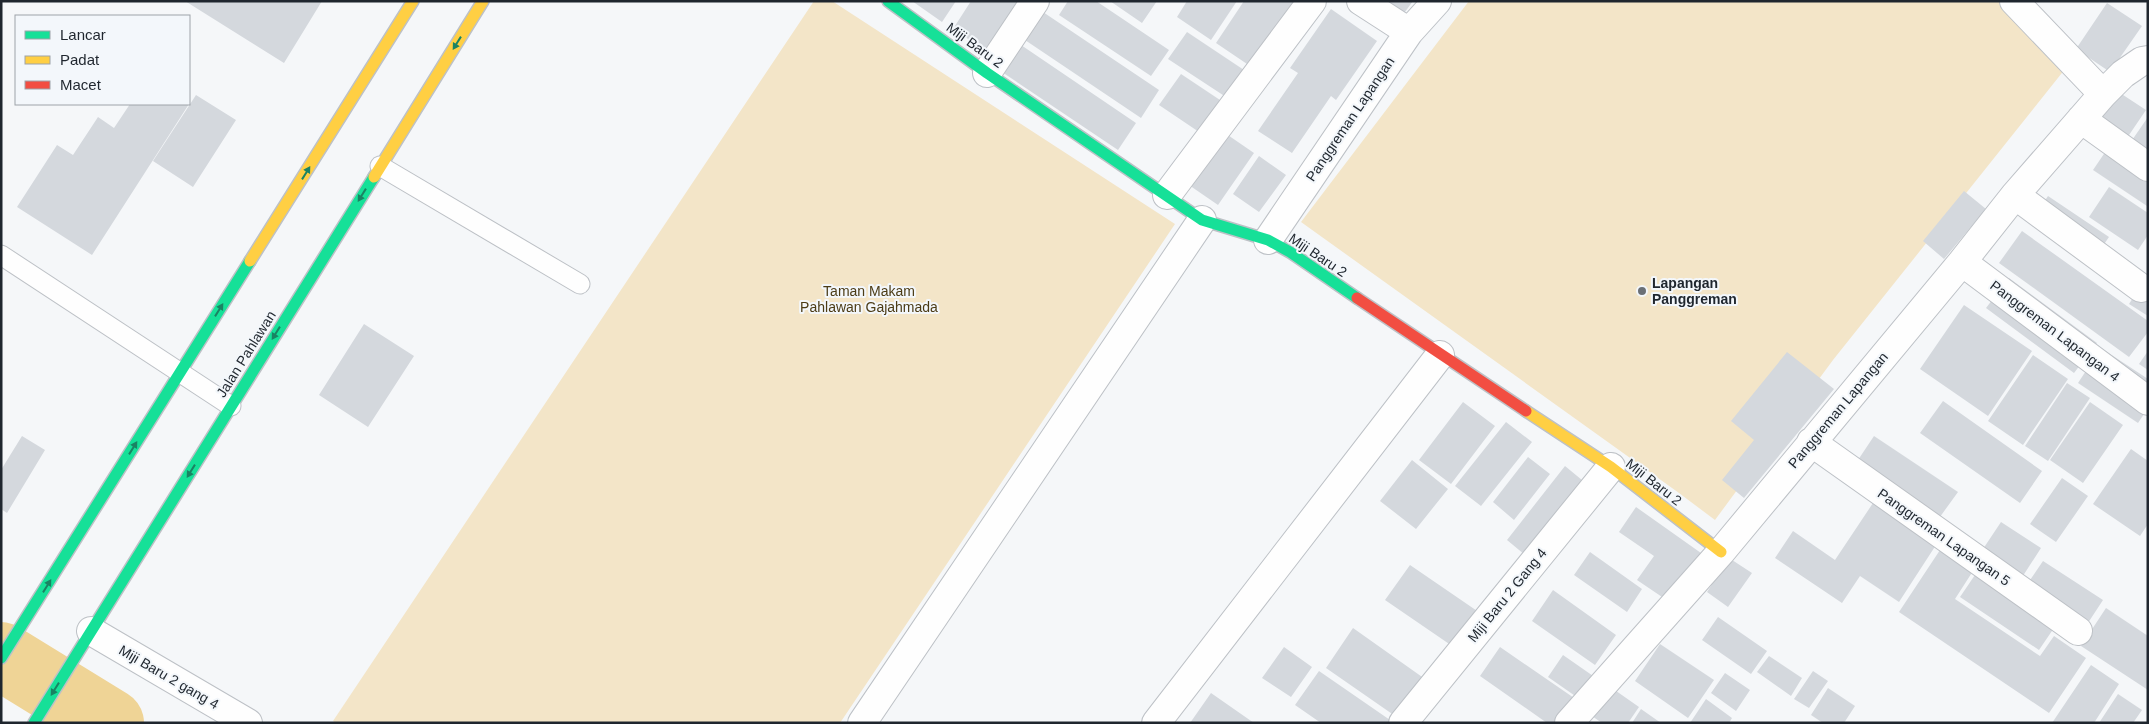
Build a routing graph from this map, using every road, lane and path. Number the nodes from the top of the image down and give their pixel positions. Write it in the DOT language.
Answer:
graph roads {
  1 [pos="413,1"];
  2 [pos="483,1"];
  3 [pos="888,1"];
  4 [pos="1035,1"];
  5 [pos="1312,1"];
  6 [pos="1361,1"];
  7 [pos="1437,1"];
  8 [pos="2014,1"];
  9 [pos="1409,32"];
  10 [pos="2148,60"];
  11 [pos="987,73"];
  12 [pos="2103,94"];
  13 [pos="2081,119"];
  14 [pos="380,166"];
  15 [pos="2148,167"];
  16 [pos="1167,195"];
  17 [pos="2015,195"];
  18 [pos="1202,220"];
  19 [pos="1268,240"];
  20 [pos="1,255"];
  21 [pos="1962,262"];
  22 [pos="580,284"];
  23 [pos="2141,288"];
  24 [pos="1440,356"];
  25 [pos="180,372"];
  26 [pos="2148,400"];
  27 [pos="231,406"];
  28 [pos="1811,442"];
  29 [pos="1611,467"];
  30 [pos="1721,552"];
  31 [pos="91,631"];
  32 [pos="2078,631"];
  33 [pos="1,658"];
  34 [pos="34,723"];
  35 [pos="248,723"];
  36 [pos="862,723"];
  37 [pos="1156,723"];
  38 [pos="1403,723"];
  39 [pos="1569,723"];
  25 -- 1 [label="main road, one-way"];
  2 -- 14 [label="main road, Jalan Pahlawan, one-way"];
  3 -- 11 [label="main road, Miji Baru 2"];
  4 -- 11 [label="street"];
  5 -- 16 [label="street"];
  6 -- 9 [label="street"];
  7 -- 9 [label="street, Panggreman Lapangan"];
  8 -- 12 [label="street"];
  9 -- 19 [label="street, Panggreman Lapangan"];
  10 -- 12 [label="street, Panggreman Lapangan"];
  11 -- 16 [label="main road, Miji Baru 2"];
  12 -- 13 [label="street, Panggreman Lapangan"];
  13 -- 15 [label="street"];
  13 -- 17 [label="street, Panggreman Lapangan"];
  14 -- 22 [label="lane"];
  14 -- 27 [label="main road, Jalan Pahlawan, one-way"];
  16 -- 18 [label="main road, Miji Baru 2"];
  17 -- 21 [label="street, Panggreman Lapangan"];
  17 -- 23 [label="street"];
  18 -- 19 [label="main road, Miji Baru 2"];
  18 -- 36 [label="street"];
  19 -- 24 [label="main road, Miji Baru 2"];
  20 -- 25 [label="lane"];
  21 -- 26 [label="street, Panggreman Lapangan 4"];
  21 -- 28 [label="street, Panggreman Lapangan"];
  24 -- 29 [label="main road, Miji Baru 2"];
  24 -- 37 [label="street"];
  25 -- 27 [label="lane"];
  33 -- 25 [label="main road, one-way"];
  27 -- 31 [label="main road, Jalan Pahlawan, one-way"];
  28 -- 30 [label="street, Panggreman Lapangan"];
  28 -- 32 [label="street, Panggreman Lapangan 5"];
  29 -- 30 [label="main road, Miji Baru 2"];
  29 -- 38 [label="street, Miji Baru 2 Gang 4"];
  30 -- 39 [label="street, Panggreman Lapangan"];
  31 -- 34 [label="main road, Jalan Pahlawan, one-way"];
  31 -- 35 [label="street, Miji Baru 2 gang 4"];
}
